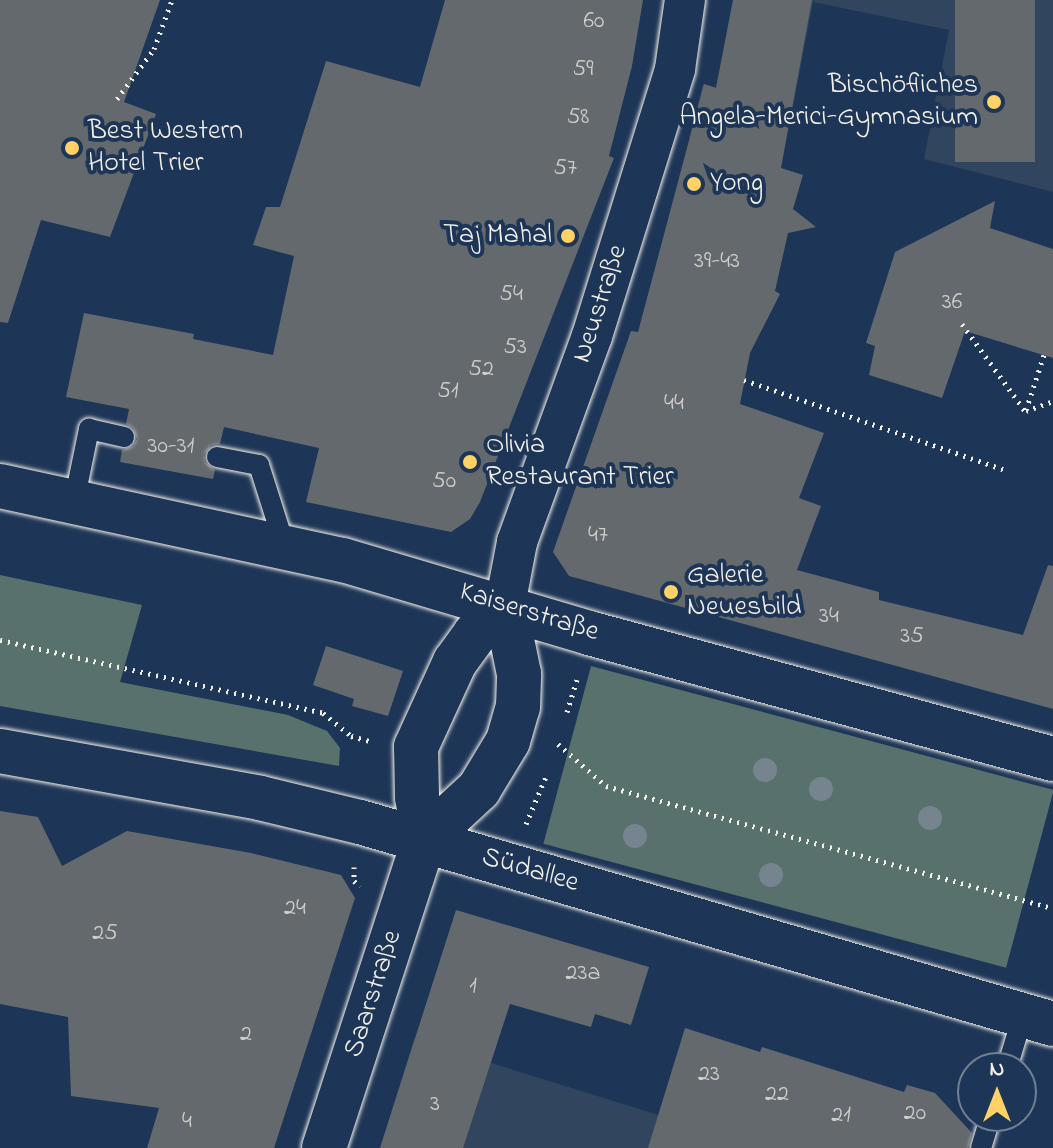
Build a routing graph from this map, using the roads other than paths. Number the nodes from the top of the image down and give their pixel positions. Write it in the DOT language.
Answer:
graph roads {
  1 [pos="685,0"];
  2 [pos="124,437"];
  3 [pos="217,457"];
  4 [pos="0,486"];
  5 [pos="74,502"];
  6 [pos="285,547"];
  7 [pos="509,584"];
  8 [pos="0,751"];
  9 [pos="1053,759"];
  10 [pos="424,840"];
  11 [pos="1038,1020"];
  12 [pos="1017,1052"];
  13 [pos="324,1148"];
  1 -- 7 [label="street, Neustraße"];
  2 -- 5 [label="lane"];
  3 -- 6 [label="lane"];
  4 -- 5 [label="main road, Kaiserstraße"];
  5 -- 6 [label="main road, Kaiserstraße"];
  6 -- 7 [label="main road, Kaiserstraße"];
  7 -- 9 [label="main road, Kaiserstraße"];
  7 -- 10 [label="main road"];
  7 -- 10 [label="main road"];
  8 -- 10 [label="main road, Südallee"];
  10 -- 11 [label="main road, Südallee"];
  10 -- 13 [label="main road, Saarstraße"];
  11 -- 12 [label="lane"];
}
